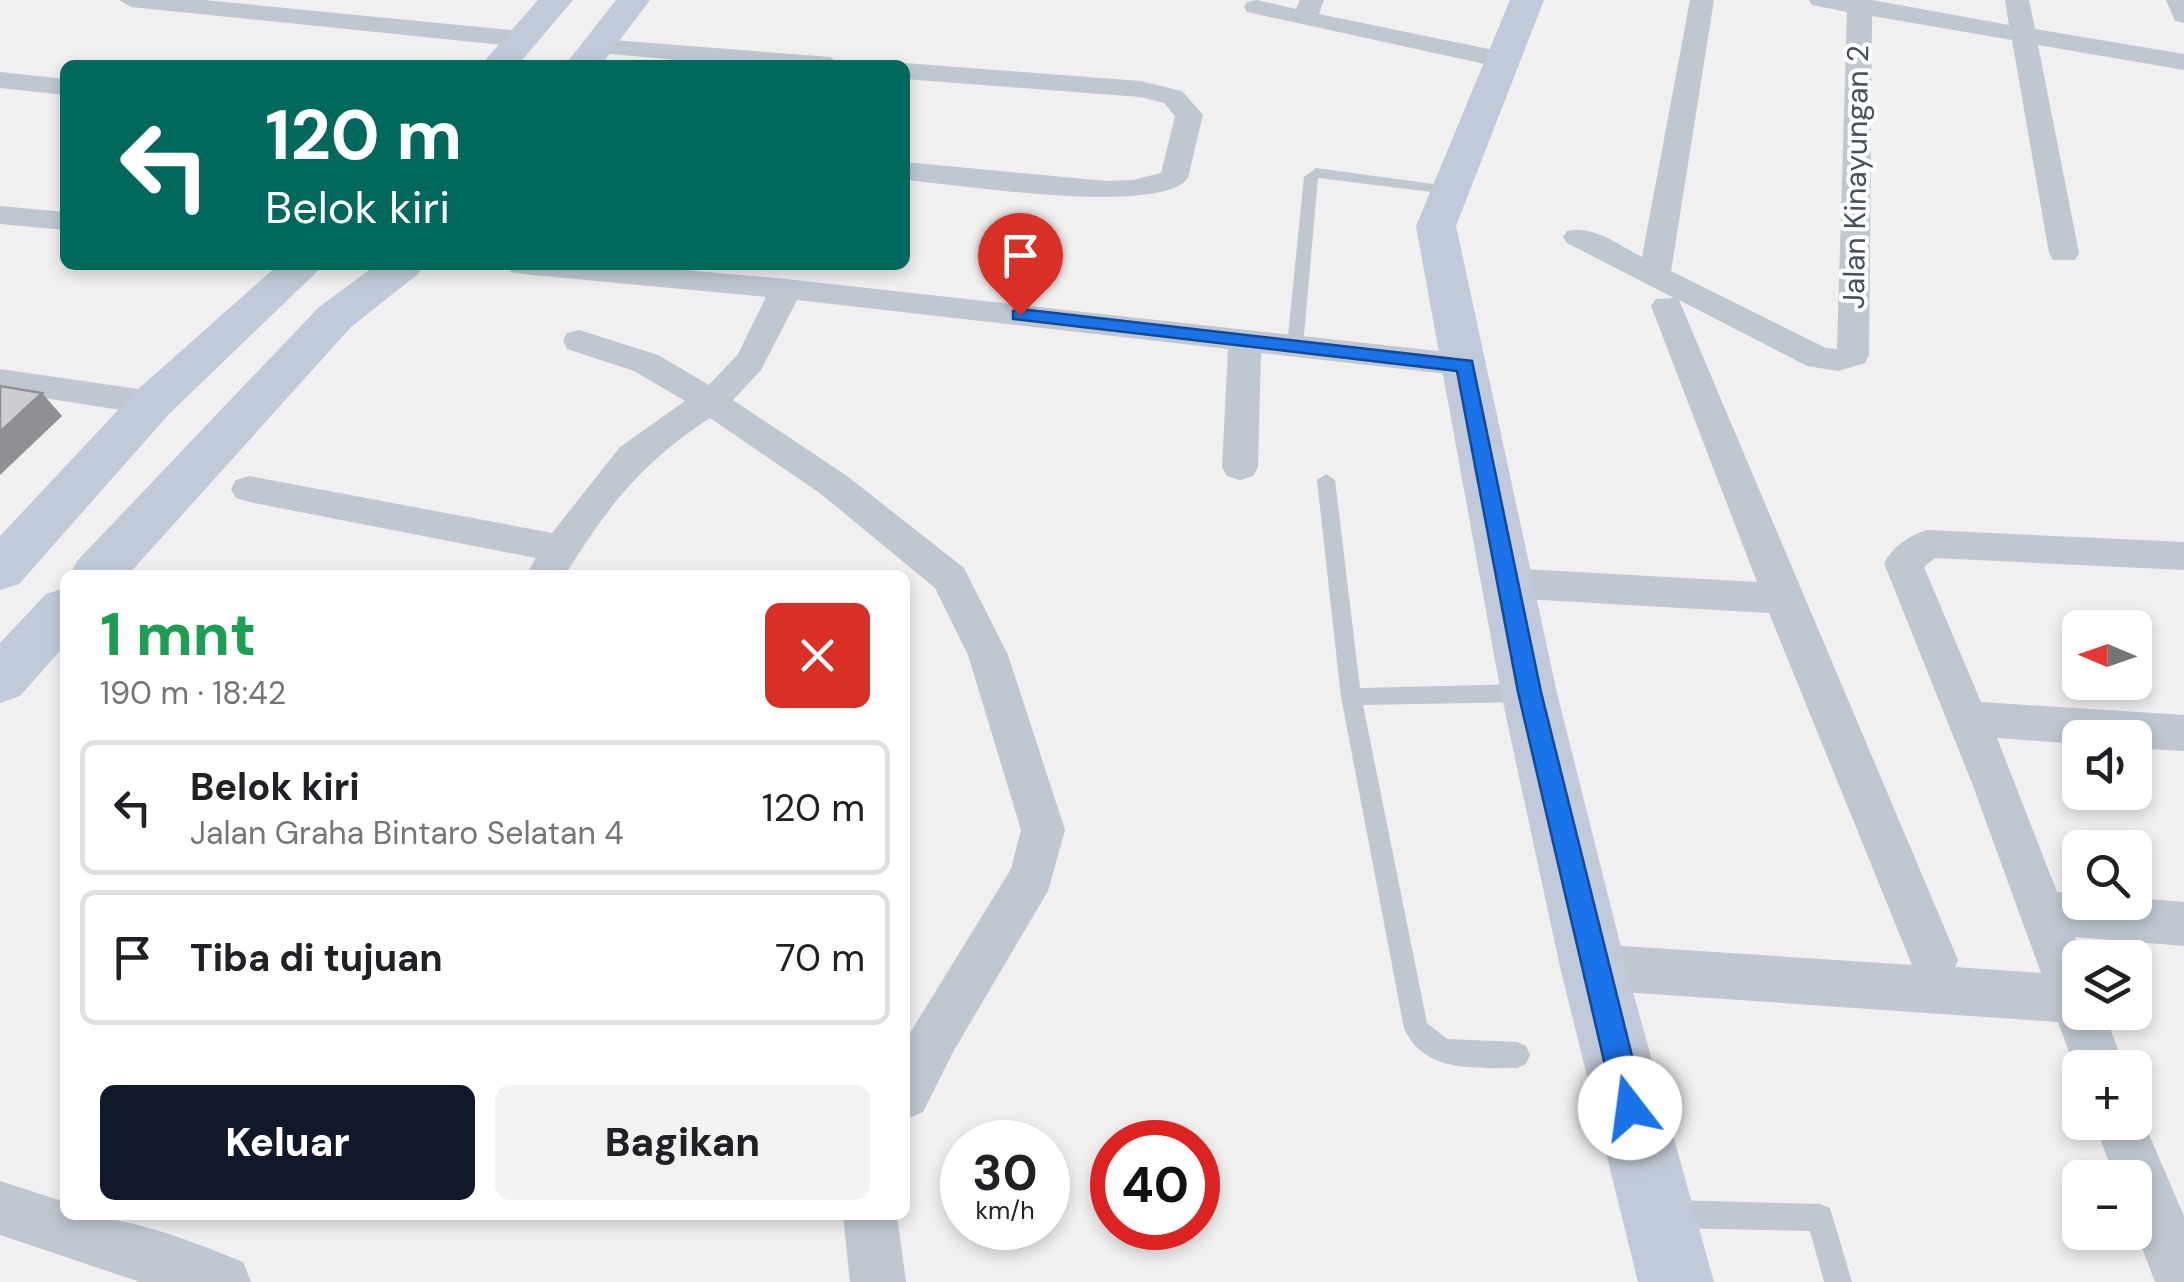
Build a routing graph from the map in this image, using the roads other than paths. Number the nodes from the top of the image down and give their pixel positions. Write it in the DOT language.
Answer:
graph roads {
  1 [pos="131,0"];
  2 [pos="556,0"];
  3 [pos="633,0"];
  4 [pos="1527,0"];
  5 [pos="1702,0"];
  6 [pos="1820,0"];
  7 [pos="2017,0"];
  8 [pos="2178,0"];
  9 [pos="1860,3"];
  10 [pos="1256,8"];
  11 [pos="1308,9"];
  12 [pos="2184,16"];
  13 [pos="2024,35"];
  14 [pos="510,52"];
  15 [pos="591,56"];
  16 [pos="697,60"];
  17 [pos="1504,60"];
  18 [pos="2184,62"];
  19 [pos="910,71"];
  20 [pos="0,80"];
  21 [pos="60,86"];
  22 [pos="910,171"];
  23 [pos="1448,190"];
  24 [pos="0,191"];
  25 [pos="60,197"];
  26 [pos="0,215"];
  27 [pos="60,221"];
  28 [pos="1578,236"];
  29 [pos="2064,253"];
  30 [pos="298,270"];
  31 [pos="396,270"];
  32 [pos="577,270"];
  33 [pos="786,289"];
  34 [pos="1661,290"];
  35 [pos="1245,340"];
  36 [pos="578,341"];
  37 [pos="1295,346"];
  38 [pos="1465,365"];
  39 [pos="0,380"];
  40 [pos="710,401"];
  41 [pos="152,403"];
  42 [pos="1240,467"];
  43 [pos="1326,480"];
  44 [pos="249,489"];
  45 [pos="2184,556"];
  46 [pos="553,562"];
  47 [pos="0,570"];
  48 [pos="101,570"];
  49 [pos="1508,583"];
  50 [pos="1783,599"];
  51 [pos="60,614"];
  52 [pos="0,680"];
  53 [pos="1530,692"];
  54 [pos="1350,697"];
  55 [pos="1968,718"];
  56 [pos="2184,733"];
  57 [pos="2042,912"];
  58 [pos="2184,924"];
  59 [pos="1934,960"];
  60 [pos="2062,965"];
  61 [pos="1593,967"];
  62 [pos="2062,999"];
  63 [pos="1518,1055"];
  64 [pos="910,1084"];
  65 [pos="2127,1140"];
  66 [pos="0,1208"];
  67 [pos="1658,1214"];
  68 [pos="871,1220"];
  69 [pos="223,1282"];
  70 [pos="878,1282"];
  71 [pos="1676,1282"];
  72 [pos="1838,1282"];
  73 [pos="2183,1282"];
  1 -- 14 [label="street"];
  2 -- 14 [label="street"];
  3 -- 15 [label="street"];
  4 -- 17 [label="street"];
  5 -- 34 [label="street"];
  6 -- 9 [label="street"];
  7 -- 13 [label="street"];
  8 -- 12 [label="street"];
  9 -- 13 [label="street"];
  9 -- 34 [label="street, Jalan Kinayungan 2"];
  10 -- 11 [label="street"];
  11 -- 17 [label="street"];
  13 -- 18 [label="street"];
  13 -- 29 [label="street"];
  15 -- 16 [label="street"];
  17 -- 23 [label="street"];
  19 -- 22 [label="street"];
  20 -- 21 [label="street"];
  23 -- 37 [label="lane"];
  23 -- 38 [label="street"];
  24 -- 25 [label="street"];
  26 -- 27 [label="street"];
  28 -- 34 [label="street"];
  30 -- 41 [label="street"];
  31 -- 48 [label="street"];
  32 -- 33 [label="street"];
  33 -- 35 [label="street"];
  33 -- 40 [label="street"];
  34 -- 50 [label="street"];
  35 -- 37 [label="street"];
  35 -- 42 [label="street"];
  36 -- 40 [label="street"];
  37 -- 38 [label="street"];
  38 -- 49 [label="street"];
  39 -- 41 [label="street"];
  40 -- 46 [label="street"];
  40 -- 64 [label="street"];
  41 -- 47 [label="street"];
  43 -- 54 [label="lane"];
  44 -- 46 [label="street"];
  45 -- 55 [label="street"];
  49 -- 50 [label="street"];
  49 -- 53 [label="street"];
  50 -- 59 [label="street"];
  51 -- 52 [label="street"];
  53 -- 54 [label="lane"];
  53 -- 61 [label="street"];
  54 -- 63 [label="lane"];
  55 -- 56 [label="street"];
  55 -- 57 [label="street"];
  57 -- 58 [label="street"];
  57 -- 60 [label="street"];
  61 -- 62 [label="street"];
  61 -- 67 [label="street"];
  65 -- 73 [label="street"];
  66 -- 69 [label="street"];
  67 -- 71 [label="street"];
  67 -- 72 [label="lane"];
  68 -- 70 [label="street"];
}
